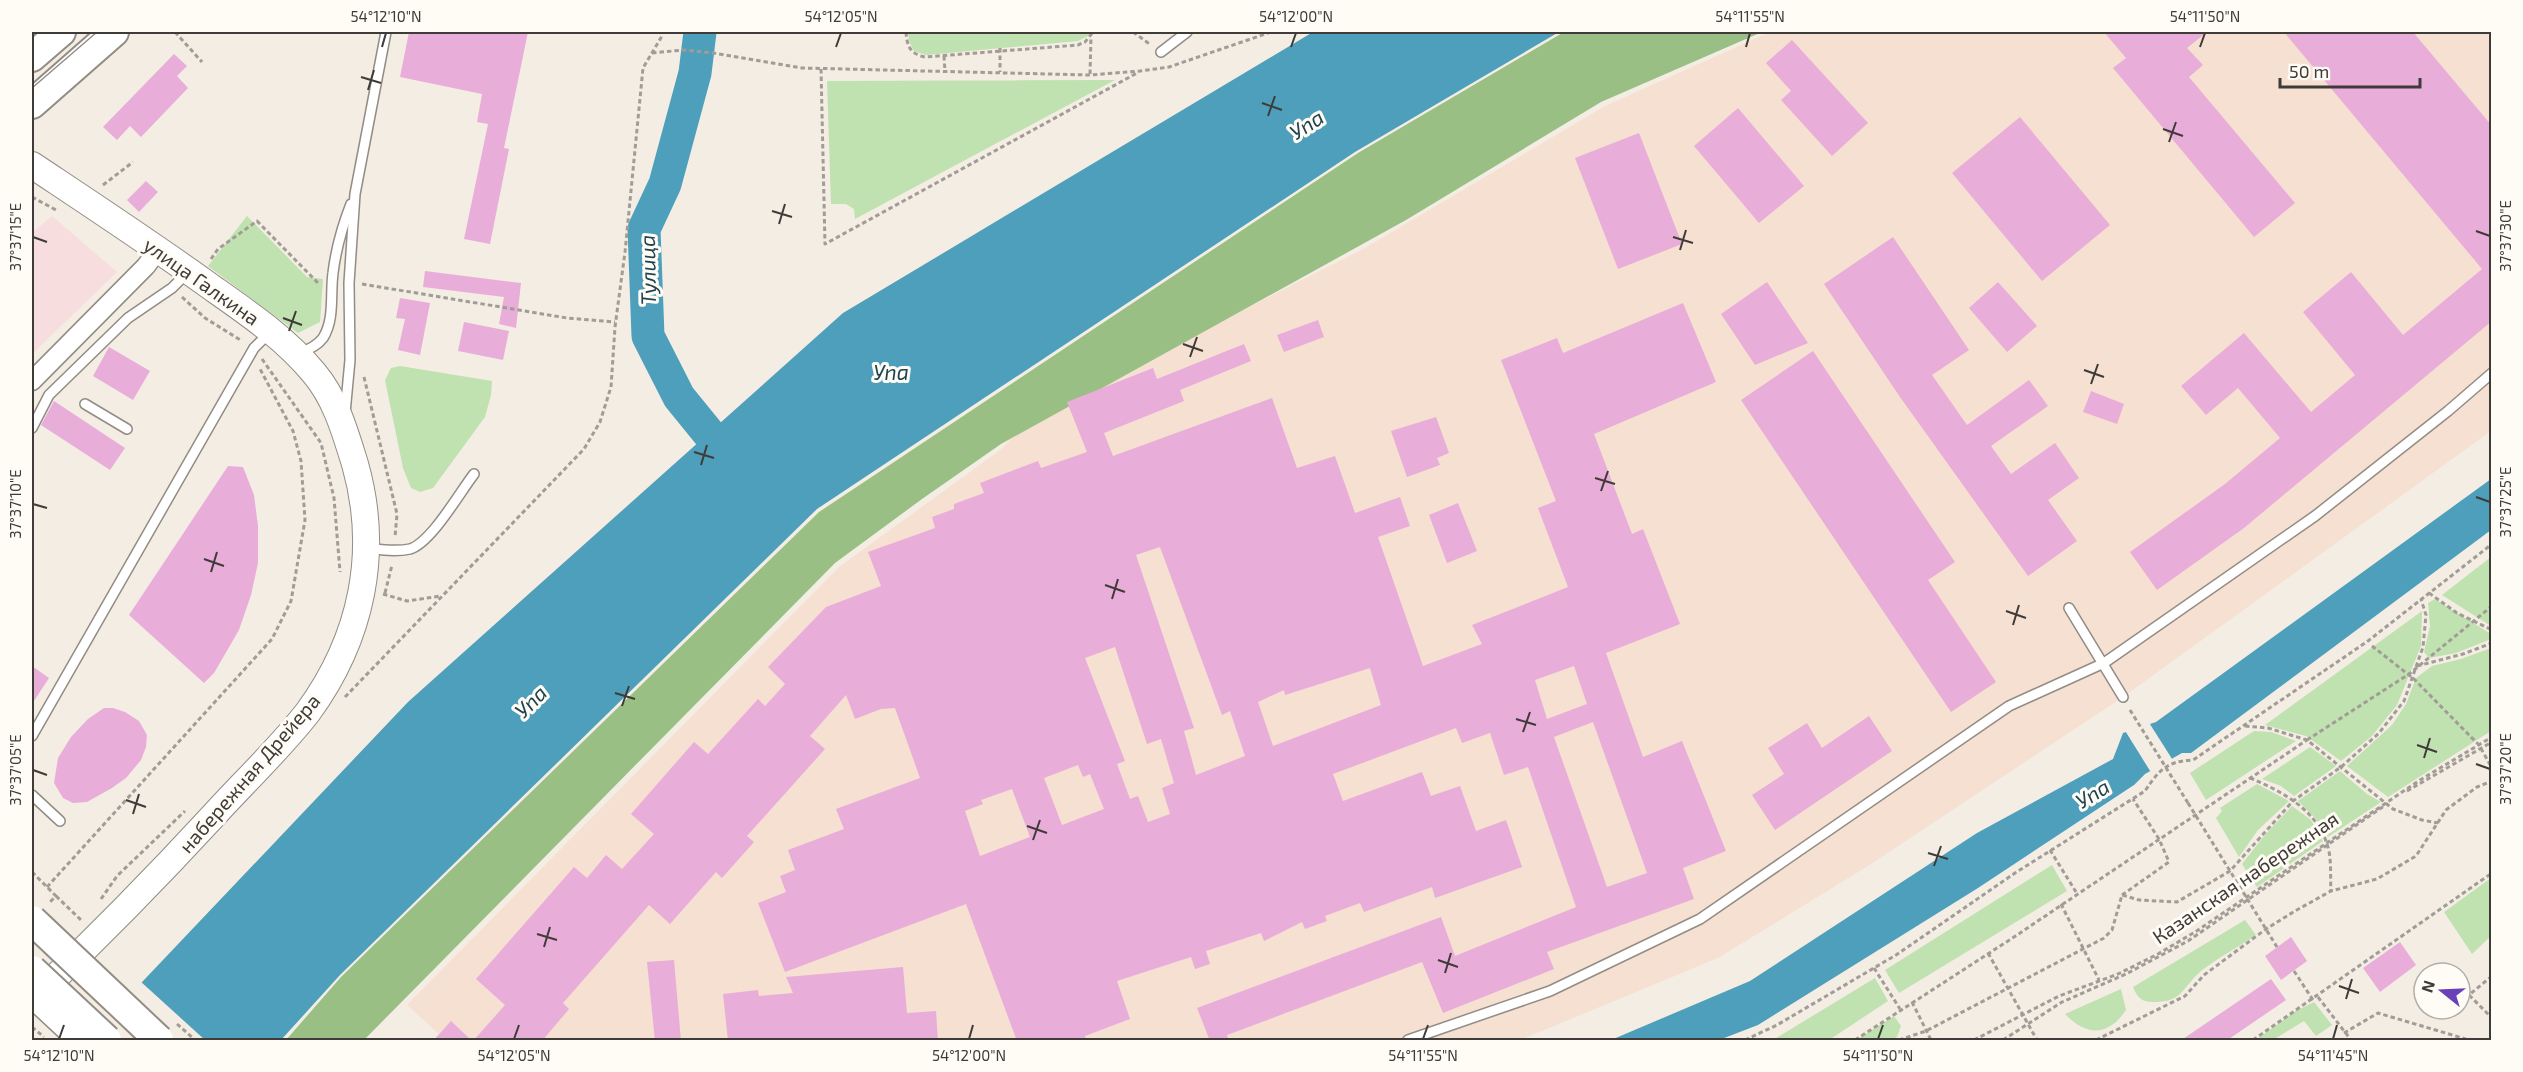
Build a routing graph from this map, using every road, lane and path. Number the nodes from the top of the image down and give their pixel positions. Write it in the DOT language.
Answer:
graph roads {
  1 [pos="61,32"];
  2 [pos="175,32"];
  3 [pos="386,32"];
  4 [pos="906,32"];
  5 [pos="1093,32"];
  6 [pos="1187,32"];
  7 [pos="1271,32"];
  8 [pos="112,33"];
  9 [pos="1091,37"];
  10 [pos="1000,50"];
  11 [pos="652,52"];
  12 [pos="1161,52"];
  13 [pos="944,56"];
  14 [pos="32,57"];
  15 [pos="202,62"];
  16 [pos="821,69"];
  17 [pos="1140,71"];
  18 [pos="945,72"];
  19 [pos="1000,72"];
  20 [pos="1090,75"];
  21 [pos="32,104"];
  22 [pos="32,165"];
  23 [pos="100,187"];
  24 [pos="106,194"];
  25 [pos="355,194"];
  26 [pos="32,197"];
  27 [pos="59,211"];
  28 [pos="158,250"];
  29 [pos="190,274"];
  30 [pos="331,291"];
  31 [pos="349,292"];
  32 [pos="615,322"];
  33 [pos="272,330"];
  34 [pos="254,348"];
  35 [pos="297,354"];
  36 [pos="362,368"];
  37 [pos="2492,373"];
  38 [pos="32,381"];
  39 [pos="85,404"];
  40 [pos="344,427"];
  41 [pos="32,428"];
  42 [pos="127,429"];
  43 [pos="474,474"];
  44 [pos="2492,544"];
  45 [pos="367,548"];
  46 [pos="393,551"];
  47 [pos="339,582"];
  48 [pos="374,588"];
  49 [pos="2429,593"];
  50 [pos="441,596"];
  51 [pos="2421,599"];
  52 [pos="2492,606"];
  53 [pos="2069,608"];
  54 [pos="2492,630"];
  55 [pos="2368,641"];
  56 [pos="2492,644"];
  57 [pos="2104,663"];
  58 [pos="2417,666"];
  59 [pos="2409,674"];
  60 [pos="2123,697"];
  61 [pos="2130,710"];
  62 [pos="2243,726"];
  63 [pos="32,736"];
  64 [pos="2492,737"];
  65 [pos="2307,740"];
  66 [pos="2492,742"];
  67 [pos="2480,747"];
  68 [pos="2341,767"];
  69 [pos="2492,768"];
  70 [pos="2250,778"];
  71 [pos="2492,781"];
  72 [pos="32,795"];
  73 [pos="2133,799"];
  74 [pos="2293,801"];
  75 [pos="193,803"];
  76 [pos="2386,803"];
  77 [pos="2195,814"];
  78 [pos="60,821"];
  79 [pos="2438,823"];
  80 [pos="2159,838"];
  81 [pos="2327,843"];
  82 [pos="2050,850"];
  83 [pos="2230,871"];
  84 [pos="32,872"];
  85 [pos="2492,873"];
  86 [pos="47,887"];
  87 [pos="2331,891"];
  88 [pos="2076,893"];
  89 [pos="2122,895"];
  90 [pos="56,896"];
  91 [pos="2246,898"];
  92 [pos="2061,904"];
  93 [pos="98,905"];
  94 [pos="38,914"];
  95 [pos="84,924"];
  96 [pos="2266,929"];
  97 [pos="2277,947"];
  98 [pos="2083,948"];
  99 [pos="1988,953"];
  100 [pos="1874,968"];
  101 [pos="32,970"];
  102 [pos="2294,971"];
  103 [pos="2492,976"];
  104 [pos="2099,981"];
  105 [pos="2008,988"];
  106 [pos="2318,996"];
  107 [pos="32,999"];
  108 [pos="2313,999"];
  109 [pos="1912,1002"];
  110 [pos="1900,1010"];
  111 [pos="2023,1014"];
  112 [pos="2492,1018"];
  113 [pos="2028,1024"];
  114 [pos="32,1027"];
  115 [pos="1926,1031"];
  116 [pos="2344,1034"];
  117 [pos="47,1041"];
  118 [pos="76,1041"];
  119 [pos="107,1041"];
  120 [pos="159,1041"];
  121 [pos="1408,1041"];
  122 [pos="1745,1041"];
  123 [pos="1855,1041"];
  124 [pos="1899,1041"];
  125 [pos="1931,1041"];
  126 [pos="1974,1041"];
  127 [pos="2003,1041"];
  128 [pos="2037,1041"];
  129 [pos="2096,1041"];
  130 [pos="2253,1041"];
  131 [pos="2351,1041"];
  132 [pos="2469,1041"];
  1 -- 14 [label="main road"];
  2 -- 15 [label="path"];
  3 -- 25 [label="lane"];
  4 -- 13 [label="path"];
  5 -- 9 [label="path"];
  6 -- 12 [label="lane"];
  7 -- 17 [label="path"];
  8 -- 21 [label="main road"];
  9 -- 10 [label="path"];
  9 -- 20 [label="path"];
  10 -- 13 [label="path"];
  10 -- 19 [label="path"];
  11 -- 16 [label="path"];
  13 -- 18 [label="path"];
  16 -- 17 [label="path"];
  16 -- 18 [label="path"];
  17 -- 20 [label="path"];
  18 -- 19 [label="path"];
  19 -- 20 [label="path"];
  22 -- 28 [label="main road, улица Галкина"];
  23 -- 24 [label="path"];
  25 -- 30 [label="lane"];
  25 -- 31 [label="lane"];
  26 -- 27 [label="path"];
  28 -- 29 [label="main road, улица Галкина"];
  28 -- 38 [label="street"];
  29 -- 30 [label="path"];
  29 -- 33 [label="main road, улица Галкина"];
  29 -- 34 [label="path"];
  29 -- 41 [label="lane"];
  30 -- 35 [label="lane"];
  31 -- 32 [label="path"];
  31 -- 40 [label="lane"];
  33 -- 34 [label="lane"];
  33 -- 35 [label="main road, улица Галкина"];
  34 -- 47 [label="path"];
  34 -- 63 [label="lane"];
  34 -- 86 [label="path"];
  35 -- 40 [label="main road, улица Галкина"];
  36 -- 46 [label="path"];
  37 -- 57 [label="lane"];
  39 -- 42 [label="lane"];
  40 -- 45 [label="main road, набережная Дрейера"];
  43 -- 46 [label="lane"];
  44 -- 49 [label="path"];
  45 -- 46 [label="lane"];
  45 -- 48 [label="main road, набережная Дрейера"];
  46 -- 48 [label="path"];
  48 -- 50 [label="path"];
  48 -- 107 [label="main road, набережная Дрейера"];
  49 -- 51 [label="path"];
  49 -- 54 [label="path"];
  51 -- 55 [label="path"];
  51 -- 58 [label="path"];
  52 -- 59 [label="path, bridge"];
  53 -- 57 [label="lane"];
  55 -- 59 [label="path, bridge"];
  55 -- 62 [label="path"];
  56 -- 58 [label="path"];
  57 -- 60 [label="lane"];
  57 -- 121 [label="lane"];
  58 -- 68 [label="path"];
  59 -- 65 [label="path, bridge"];
  59 -- 67 [label="path, bridge"];
  61 -- 77 [label="path, bridge"];
  62 -- 65 [label="path"];
  62 -- 73 [label="path"];
  64 -- 67 [label="path, Казанская набережная"];
  65 -- 68 [label="path"];
  65 -- 70 [label="path"];
  66 -- 67 [label="path"];
  67 -- 69 [label="path"];
  67 -- 76 [label="path, Казанская набережная"];
  68 -- 74 [label="path"];
  68 -- 76 [label="path"];
  70 -- 74 [label="path"];
  70 -- 77 [label="path"];
  71 -- 79 [label="path"];
  72 -- 78 [label="lane"];
  73 -- 80 [label="path"];
  73 -- 82 [label="path"];
  74 -- 81 [label="path"];
  74 -- 83 [label="path"];
  75 -- 93 [label="path"];
  76 -- 79 [label="path"];
  76 -- 81 [label="path, Казанская набережная"];
  77 -- 80 [label="path"];
  77 -- 83 [label="path"];
  79 -- 87 [label="path"];
  80 -- 88 [label="path"];
  80 -- 89 [label="path"];
  81 -- 87 [label="path"];
  81 -- 91 [label="path, Казанская набережная"];
  82 -- 88 [label="path"];
  82 -- 100 [label="path"];
  83 -- 89 [label="path"];
  83 -- 91 [label="path"];
  84 -- 86 [label="path"];
  85 -- 106 [label="path"];
  86 -- 90 [label="path"];
  87 -- 96 [label="path"];
  88 -- 92 [label="path"];
  89 -- 98 [label="path"];
  90 -- 94 [label="path"];
  90 -- 95 [label="path"];
  91 -- 96 [label="path"];
  91 -- 104 [label="path, Казанская набережная"];
  91 -- 113 [label="path"];
  92 -- 98 [label="path"];
  92 -- 99 [label="path"];
  94 -- 120 [label="main road, bridge"];
  96 -- 97 [label="path"];
  96 -- 129 [label="path"];
  98 -- 104 [label="path"];
  98 -- 105 [label="path"];
  99 -- 105 [label="path"];
  99 -- 109 [label="path"];
  100 -- 110 [label="path"];
  100 -- 122 [label="path"];
  101 -- 119 [label="main road, bridge"];
  102 -- 108 [label="path"];
  103 -- 112 [label="path"];
  104 -- 111 [label="path, Казанская набережная"];
  105 -- 111 [label="path"];
  105 -- 115 [label="path"];
  106 -- 108 [label="path"];
  106 -- 116 [label="path"];
  107 -- 118 [label="street, bridge"];
  108 -- 130 [label="path"];
  109 -- 110 [label="path"];
  109 -- 115 [label="path"];
  110 -- 123 [label="path"];
  111 -- 113 [label="path"];
  111 -- 126 [label="path, Казанская набережная"];
  113 -- 127 [label="path"];
  113 -- 128 [label="path"];
  114 -- 117 [label="path"];
  115 -- 124 [label="path"];
  115 -- 125 [label="path"];
  116 -- 131 [label="path"];
  116 -- 132 [label="path"];
}
